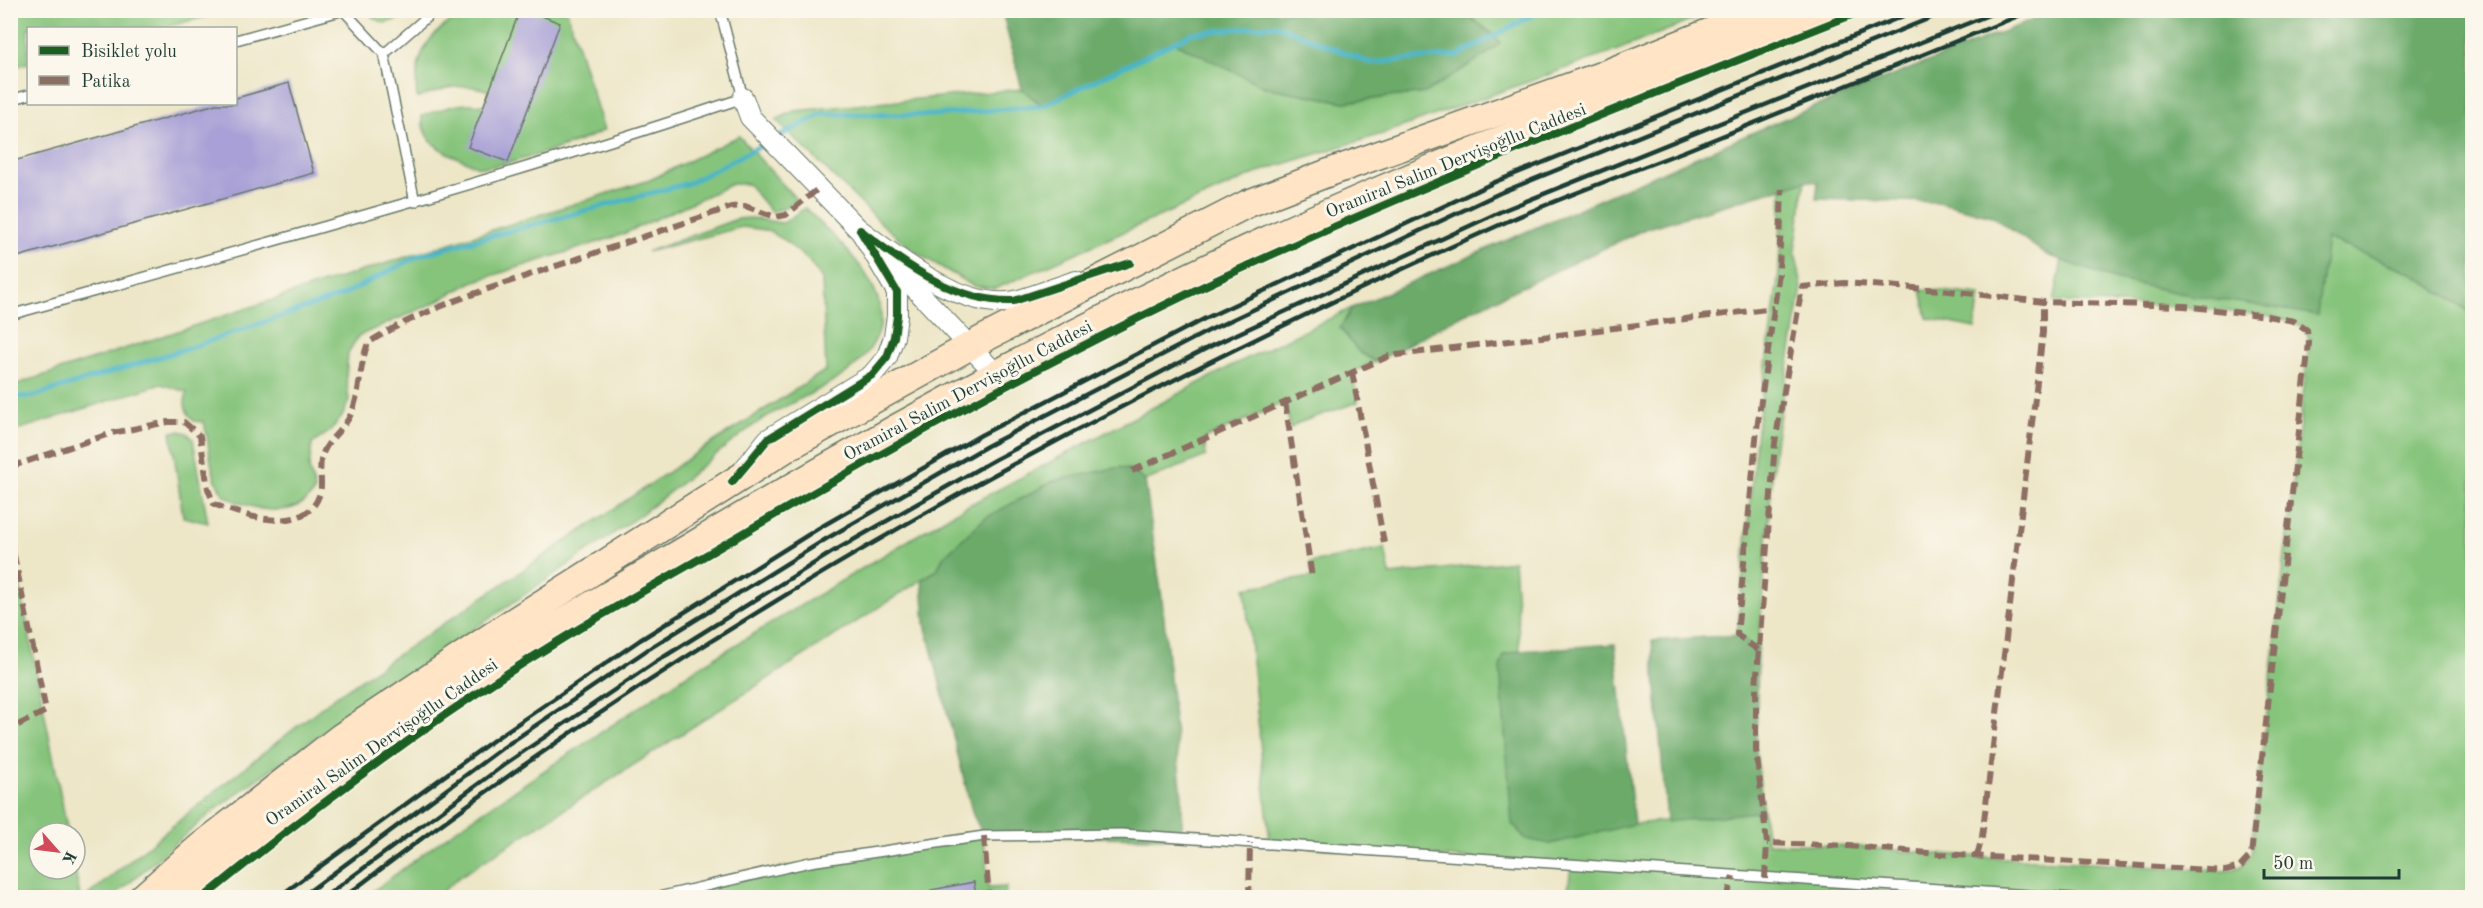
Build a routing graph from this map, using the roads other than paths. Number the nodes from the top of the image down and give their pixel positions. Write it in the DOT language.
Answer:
graph roads {
  1 [pos="435,10"];
  2 [pos="720,10"];
  3 [pos="1764,10"];
  4 [pos="1828,10"];
  5 [pos="344,11"];
  6 [pos="237,40"];
  7 [pos="384,54"];
  8 [pos="27,95"];
  9 [pos="743,98"];
  10 [pos="10,100"];
  11 [pos="414,202"];
  12 [pos="860,230"];
  13 [pos="1130,263"];
  14 [pos="10,315"];
  15 [pos="970,346"];
  16 [pos="996,375"];
  17 [pos="732,482"];
  18 [pos="142,897"];
  19 [pos="177,897"];
  20 [pos="654,897"];
  21 [pos="2073,897"];
  1 -- 7 [label="lane"];
  2 -- 9 [label="lane"];
  3 -- 13 [label="main road, Oramiral Salim Dervişoğllu Caddesi"];
  4 -- 16 [label="main road, Oramiral Salim Dervişoğllu Caddesi"];
  5 -- 6 [label="lane"];
  5 -- 7 [label="lane"];
  7 -- 11 [label="lane"];
  8 -- 10 [label="lane"];
  9 -- 11 [label="lane"];
  9 -- 12 [label="street"];
  11 -- 14 [label="lane"];
  12 -- 13 [label="street"];
  12 -- 15 [label="street"];
  12 -- 17 [label="street"];
  13 -- 15 [label="main road, Oramiral Salim Dervişoğllu Caddesi"];
  15 -- 16 [label="street"];
  15 -- 17 [label="main road, Oramiral Salim Dervişoğllu Caddesi"];
  16 -- 19 [label="main road, Oramiral Salim Dervişoğllu Caddesi"];
  17 -- 18 [label="main road, Oramiral Salim Dervişoğllu Caddesi"];
  20 -- 21 [label="lane"];
}
